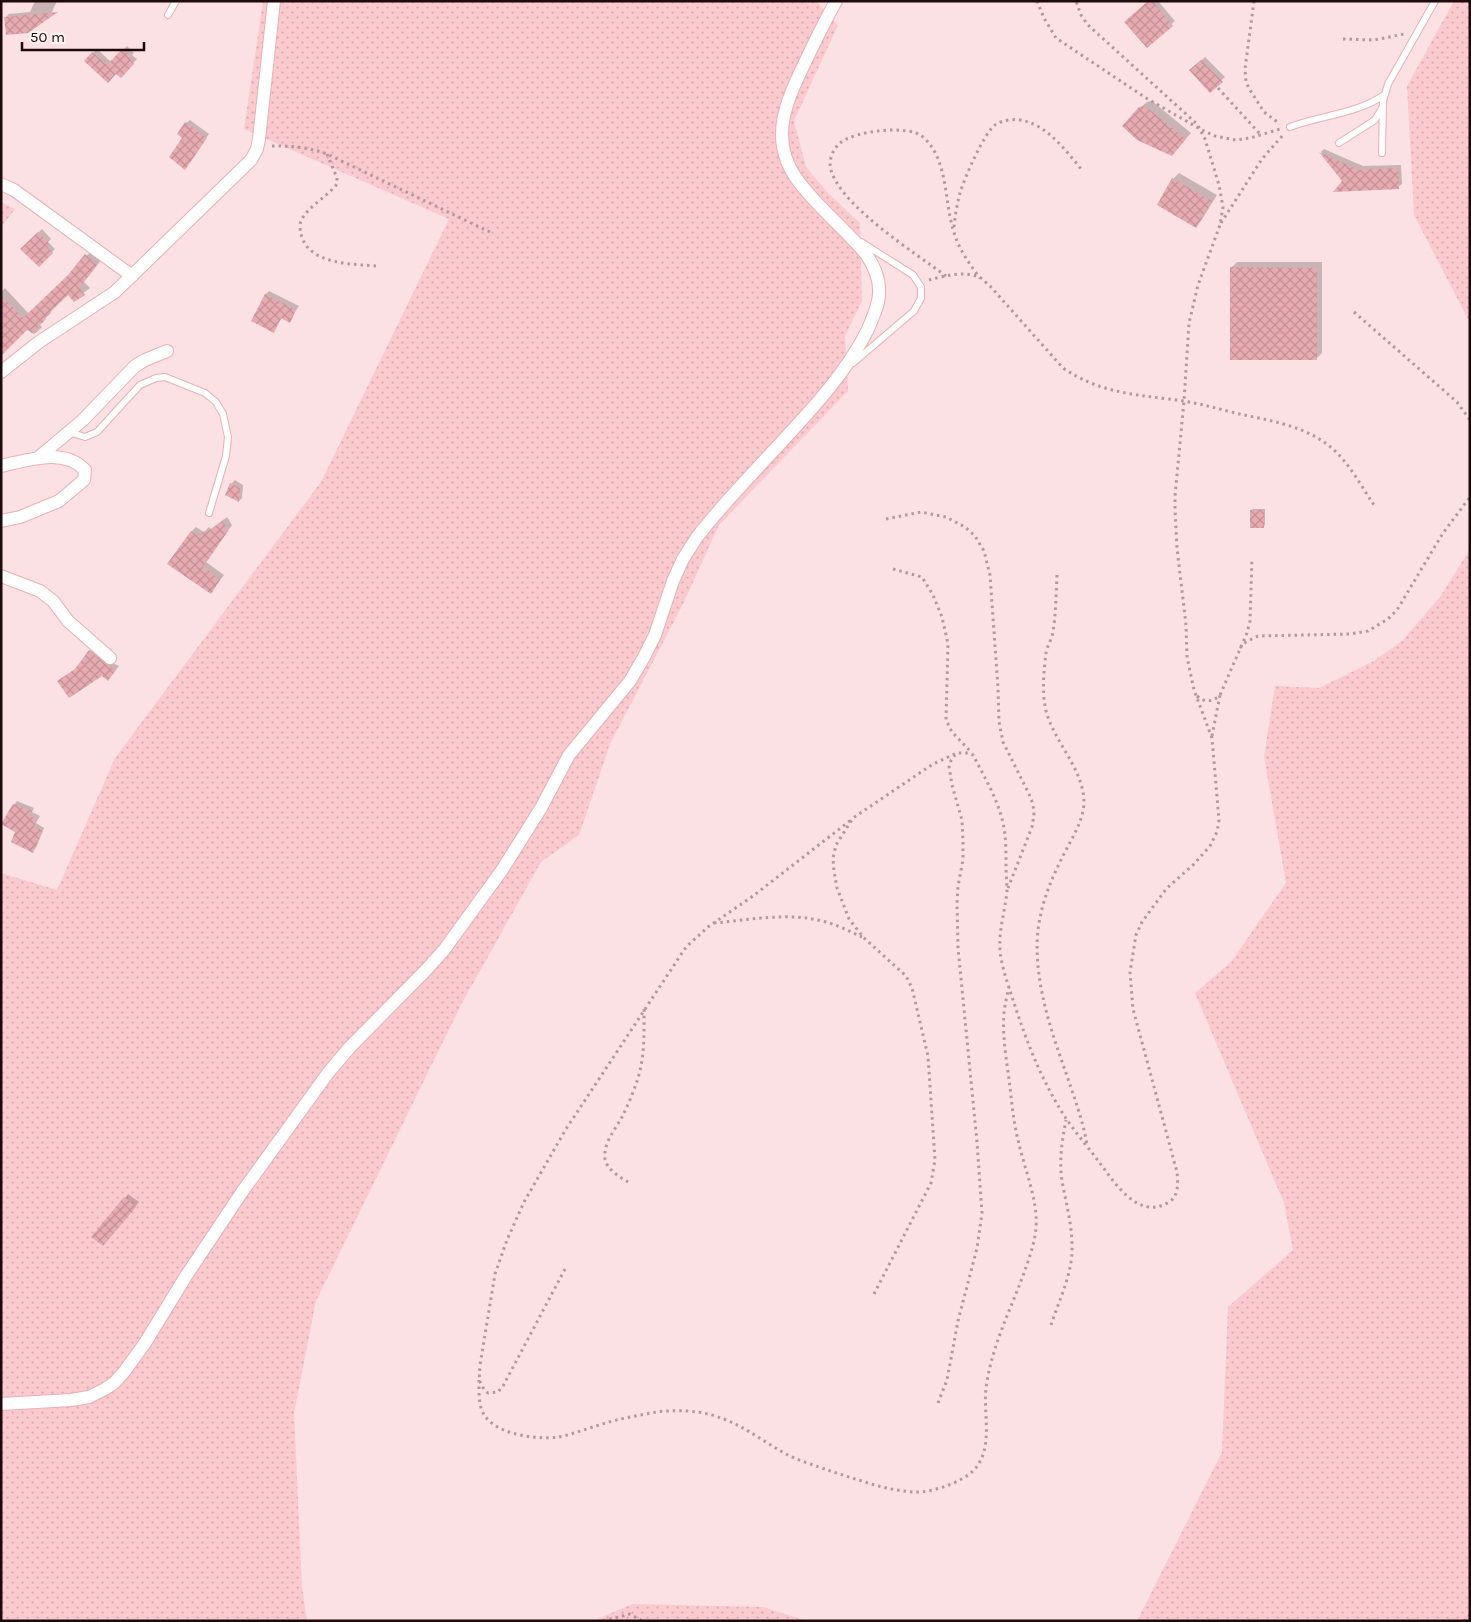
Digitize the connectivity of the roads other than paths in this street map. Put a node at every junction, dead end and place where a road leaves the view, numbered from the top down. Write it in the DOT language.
graph roads {
  1 [pos="176,1"];
  2 [pos="274,1"];
  3 [pos="836,1"];
  4 [pos="1435,1"];
  5 [pos="168,15"];
  6 [pos="1384,95"];
  7 [pos="1382,106"];
  8 [pos="1290,126"];
  9 [pos="1339,143"];
  10 [pos="1382,153"];
  11 [pos="1,184"];
  12 [pos="846,234"];
  13 [pos="132,276"];
  14 [pos="166,352"];
  15 [pos="1,372"];
  16 [pos="840,374"];
  17 [pos="69,432"];
  18 [pos="39,458"];
  19 [pos="1,466"];
  20 [pos="209,513"];
  21 [pos="1,521"];
  22 [pos="1,576"];
  23 [pos="110,658"];
  24 [pos="1,1404"];
  1 -- 5 [label="lane"];
  2 -- 13 [label="street"];
  3 -- 12 [label="street"];
  4 -- 6 [label="lane"];
  6 -- 7 [label="lane"];
  6 -- 8 [label="lane"];
  7 -- 9 [label="lane"];
  7 -- 10 [label="lane"];
  11 -- 13 [label="street"];
  12 -- 16 [label="street"];
  12 -- 16 [label="lane"];
  13 -- 15 [label="street"];
  14 -- 17 [label="street"];
  16 -- 24 [label="street"];
  17 -- 18 [label="street"];
  17 -- 20 [label="lane"];
  18 -- 19 [label="street"];
  18 -- 21 [label="street"];
  22 -- 23 [label="street"];
}
